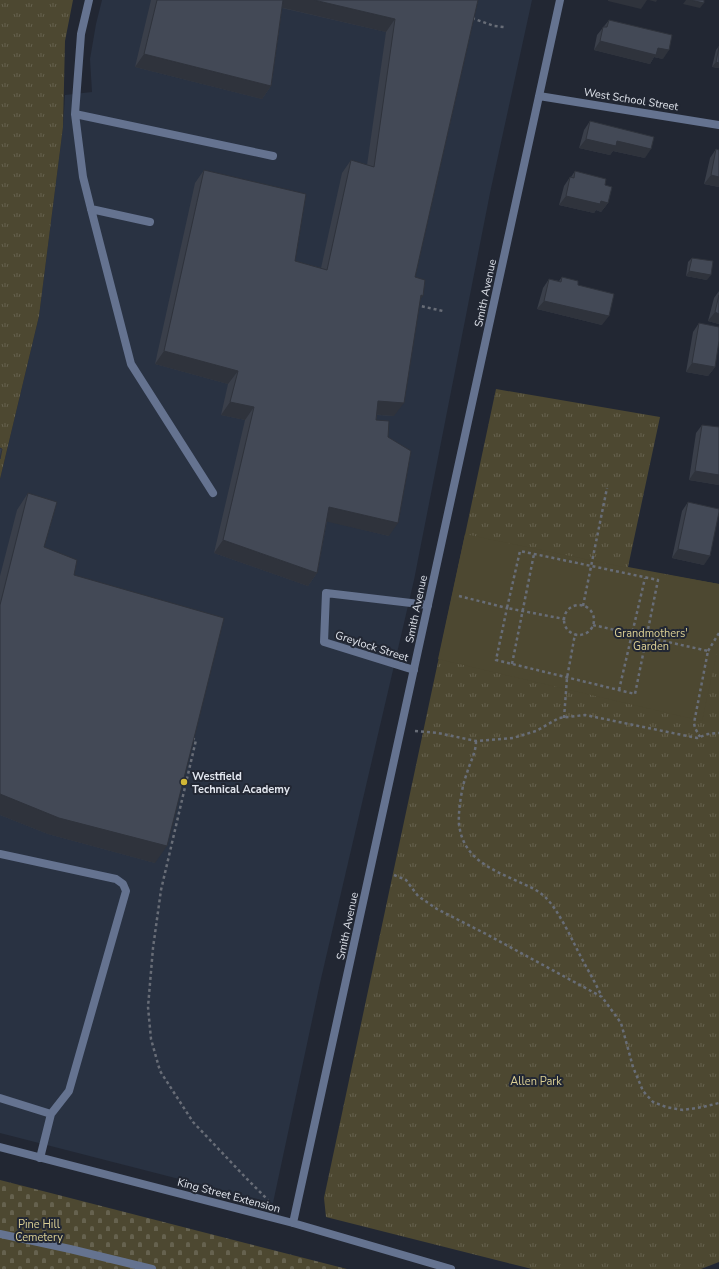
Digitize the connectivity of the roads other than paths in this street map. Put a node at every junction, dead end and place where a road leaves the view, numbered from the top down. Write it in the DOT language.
graph roads {
  1 [pos="89,0"];
  2 [pos="560,0"];
  3 [pos="540,96"];
  4 [pos="75,114"];
  5 [pos="719,125"];
  6 [pos="273,156"];
  7 [pos="91,209"];
  8 [pos="150,222"];
  9 [pos="213,493"];
  10 [pos="428,605"];
  11 [pos="414,670"];
  12 [pos="0,854"];
  13 [pos="0,1098"];
  14 [pos="51,1114"];
  15 [pos="0,1148"];
  16 [pos="40,1158"];
  17 [pos="293,1223"];
  18 [pos="0,1234"];
  19 [pos="152,1269"];
  20 [pos="451,1269"];
  1 -- 4 [label="street"];
  2 -- 3 [label="street, Smith Avenue"];
  3 -- 5 [label="street, West School Street"];
  3 -- 10 [label="street, Smith Avenue"];
  4 -- 6 [label="street"];
  4 -- 7 [label="street"];
  7 -- 8 [label="street"];
  7 -- 9 [label="street"];
  10 -- 11 [label="street, Smith Avenue"];
  10 -- 11 [label="street, Greylock Street"];
  11 -- 17 [label="street, Smith Avenue"];
  12 -- 14 [label="street"];
  13 -- 14 [label="street"];
  14 -- 16 [label="street"];
  15 -- 16 [label="street, King Street Extension"];
  16 -- 17 [label="street, King Street Extension"];
  17 -- 20 [label="street, King Street Extension"];
  18 -- 19 [label="street"];
}
